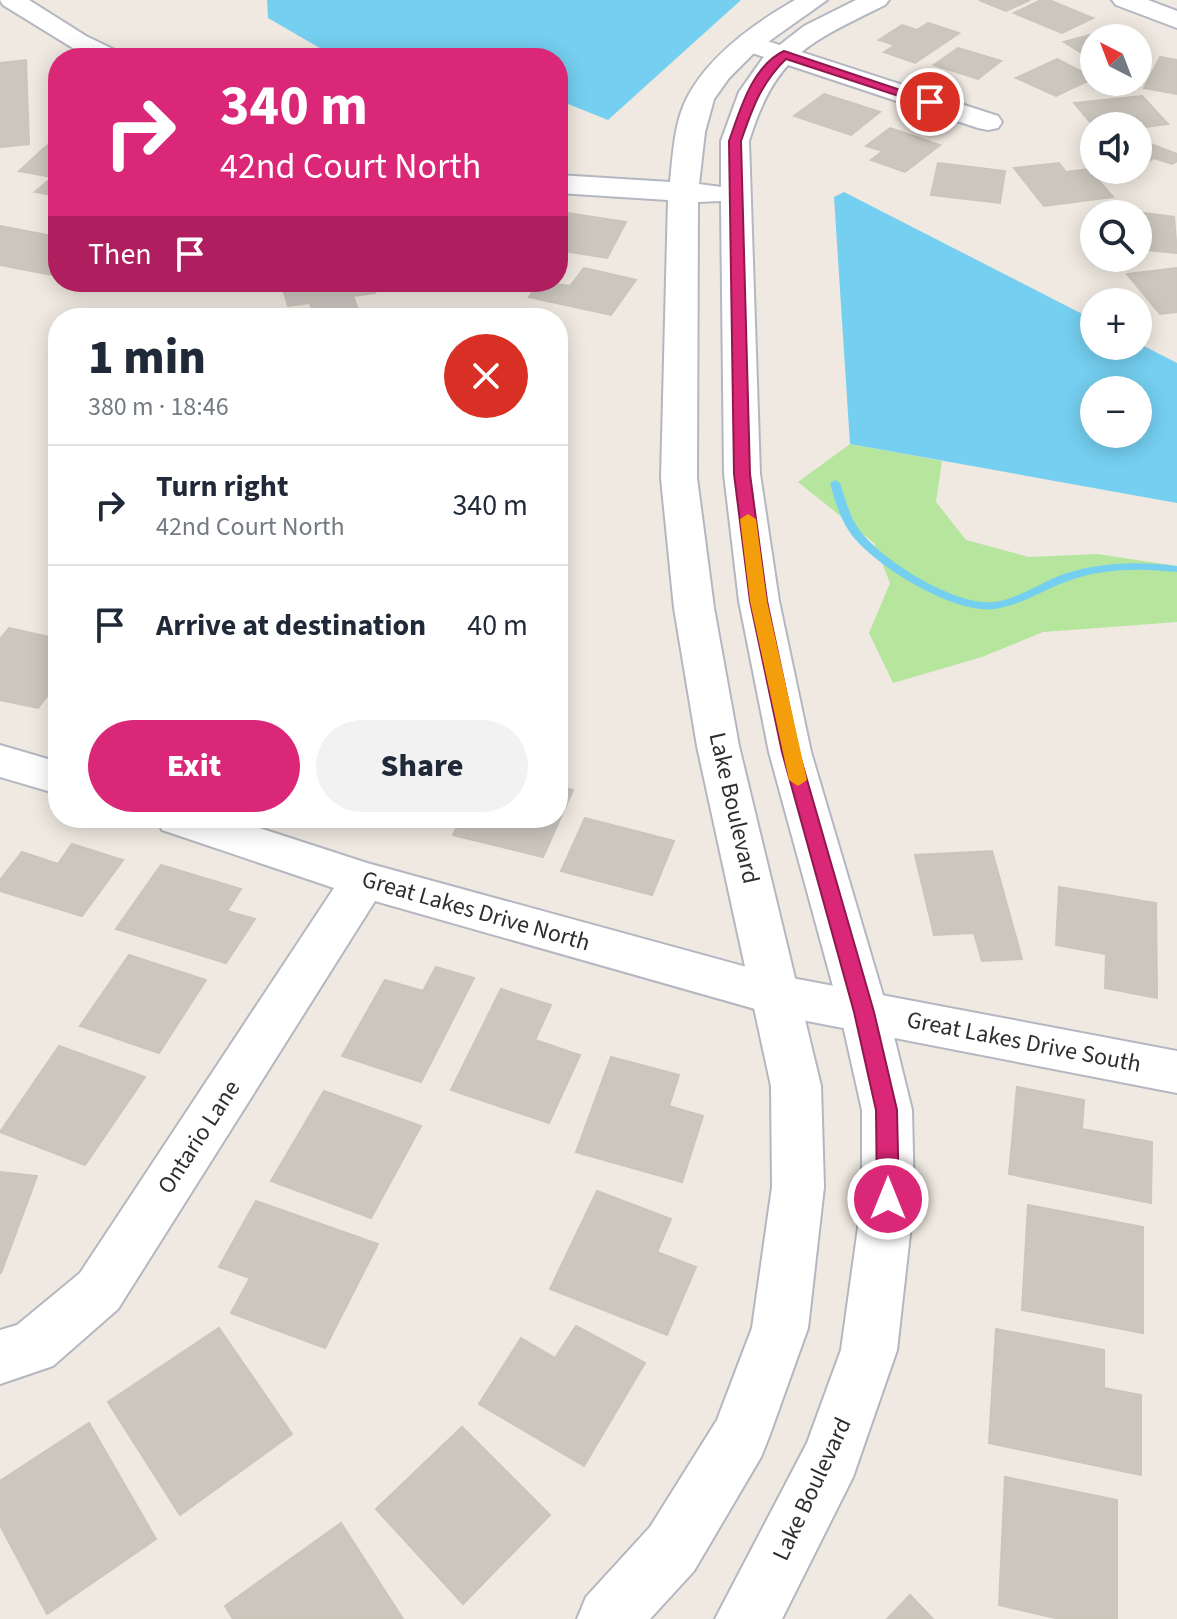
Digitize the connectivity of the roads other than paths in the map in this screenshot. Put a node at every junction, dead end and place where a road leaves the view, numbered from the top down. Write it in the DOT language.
graph roads {
  1 [pos="12,0"];
  2 [pos="814,0"];
  3 [pos="876,0"];
  4 [pos="1125,0"];
  5 [pos="1177,20"];
  6 [pos="89,48"];
  7 [pos="766,49"];
  8 [pos="988,122"];
  9 [pos="568,185"];
  10 [pos="683,194"];
  11 [pos="734,195"];
  12 [pos="0,761"];
  13 [pos="48,775"];
  14 [pos="208,828"];
  15 [pos="364,880"];
  16 [pos="776,995"];
  17 [pos="864,1012"];
  18 [pos="1177,1072"];
  19 [pos="0,1357"];
  20 [pos="608,1619"];
  21 [pos="746,1619"];
  1 -- 6 [label="street"];
  2 -- 7 [label="street, Lake Boulevard"];
  3 -- 7 [label="street, Lake Boulevard"];
  4 -- 5 [label="street"];
  7 -- 8 [label="street"];
  7 -- 10 [label="street, Lake Boulevard"];
  7 -- 11 [label="street, Lake Boulevard"];
  9 -- 10 [label="street"];
  10 -- 11 [label="street"];
  10 -- 16 [label="street, Lake Boulevard"];
  11 -- 17 [label="street, Lake Boulevard"];
  12 -- 13 [label="street"];
  14 -- 15 [label="street, Great Lakes Drive North"];
  15 -- 16 [label="street, Great Lakes Drive North"];
  15 -- 19 [label="street, Ontario Lane"];
  16 -- 17 [label="street, Great Lakes Drive South"];
  16 -- 20 [label="street, Lake Boulevard"];
  17 -- 18 [label="street, Great Lakes Drive South"];
  17 -- 21 [label="street, Lake Boulevard"];
}
